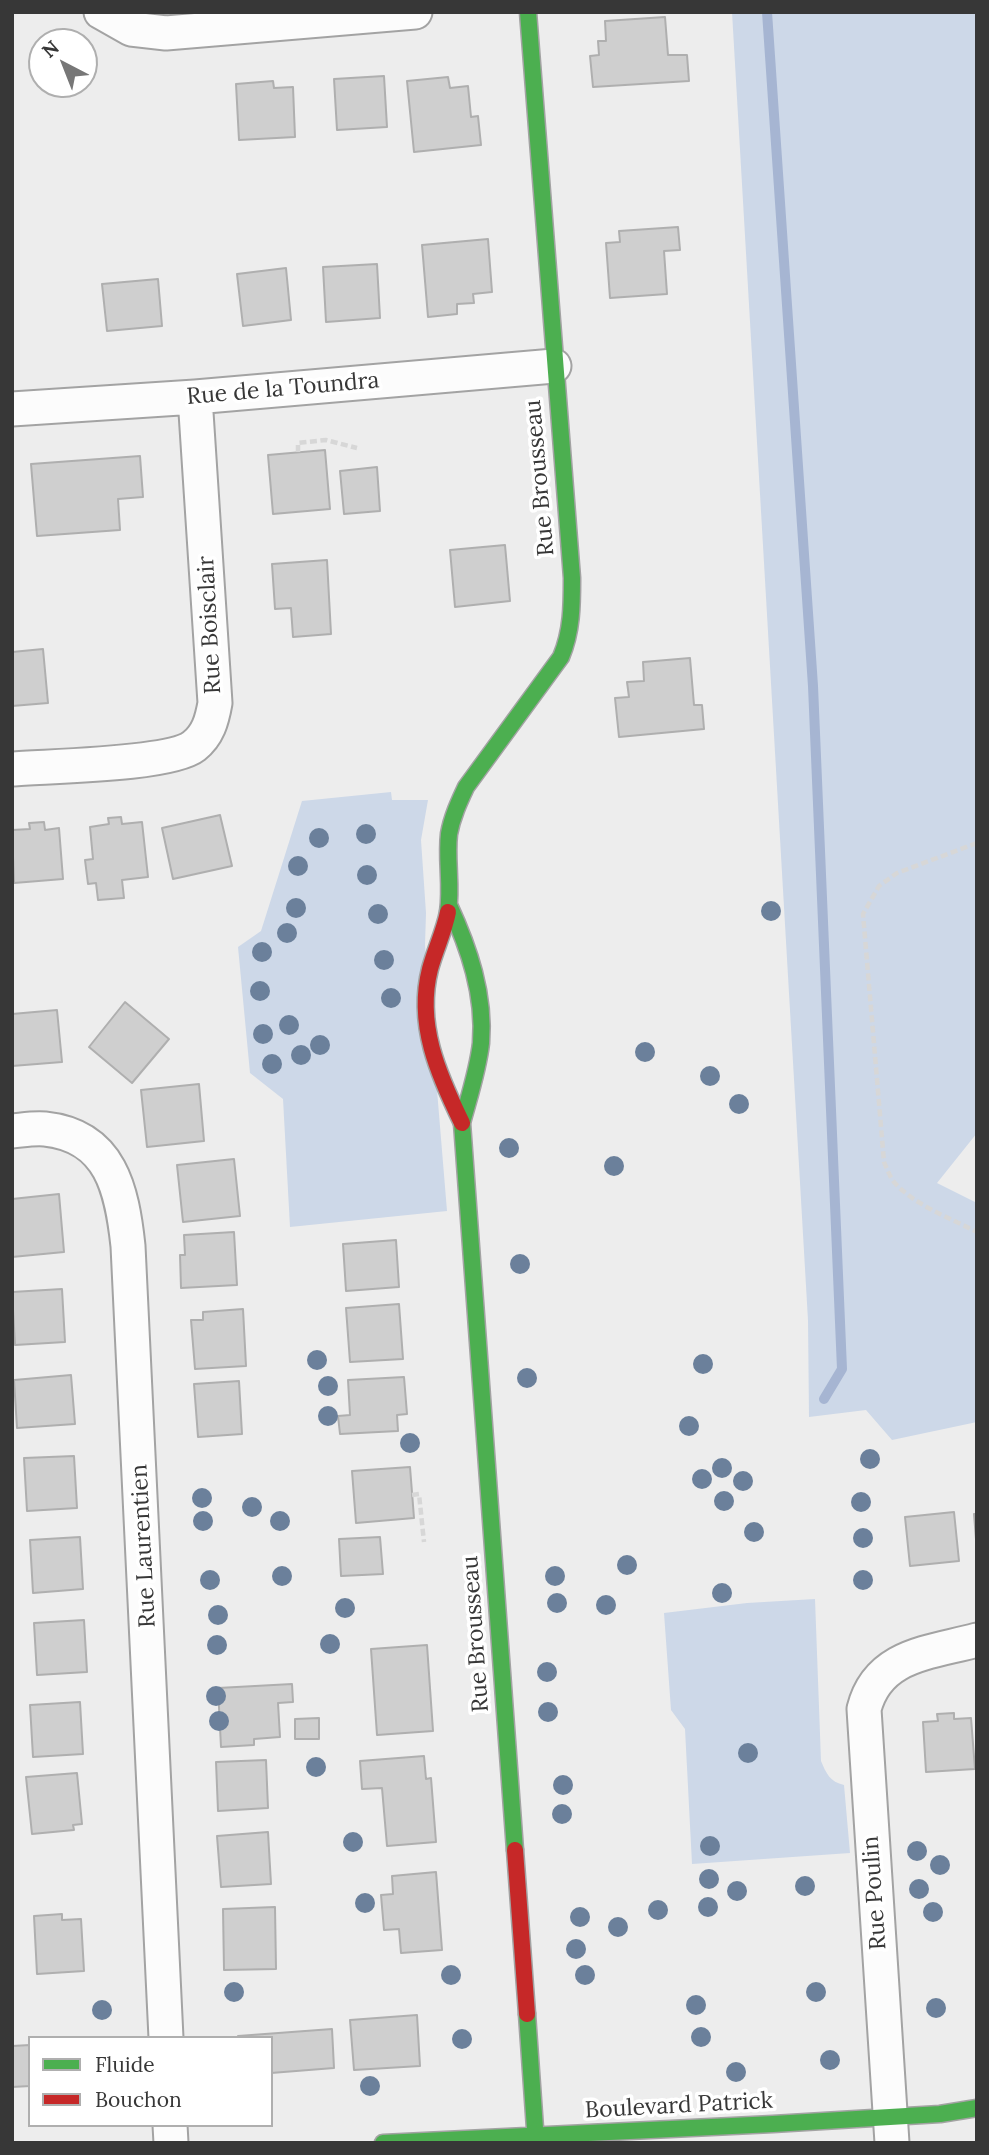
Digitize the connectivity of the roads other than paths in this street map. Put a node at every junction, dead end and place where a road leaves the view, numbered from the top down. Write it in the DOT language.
graph roads {
  1 [pos="101,12"];
  2 [pos="415,12"];
  3 [pos="528,12"];
  4 [pos="554,366"];
  5 [pos="195,397"];
  6 [pos="12,409"];
  7 [pos="12,769"];
  8 [pos="449,905"];
  9 [pos="463,1123"];
  10 [pos="12,1131"];
  11 [pos="977,1640"];
  12 [pos="166,2036"];
  13 [pos="977,2108"];
  14 [pos="892,2129"];
  15 [pos="536,2139"];
  16 [pos="383,2143"];
  1 -- 2 [label="street"];
  3 -- 4 [label="street, Rue Brousseau"];
  4 -- 5 [label="street, Rue de la Toundra"];
  4 -- 8 [label="street, Rue Brousseau"];
  5 -- 6 [label="street, Rue de la Toundra"];
  5 -- 7 [label="street, Rue Boisclair"];
  8 -- 9 [label="street, Rue Brousseau"];
  8 -- 9 [label="street, Rue Brousseau"];
  9 -- 15 [label="street, Rue Brousseau"];
  10 -- 12 [label="street, Rue Laurentien"];
  11 -- 14 [label="street, Rue Poulin"];
  13 -- 14 [label="street, Boulevard Patrick"];
  14 -- 15 [label="street, Boulevard Patrick"];
  15 -- 16 [label="street, Boulevard Patrick"];
}
